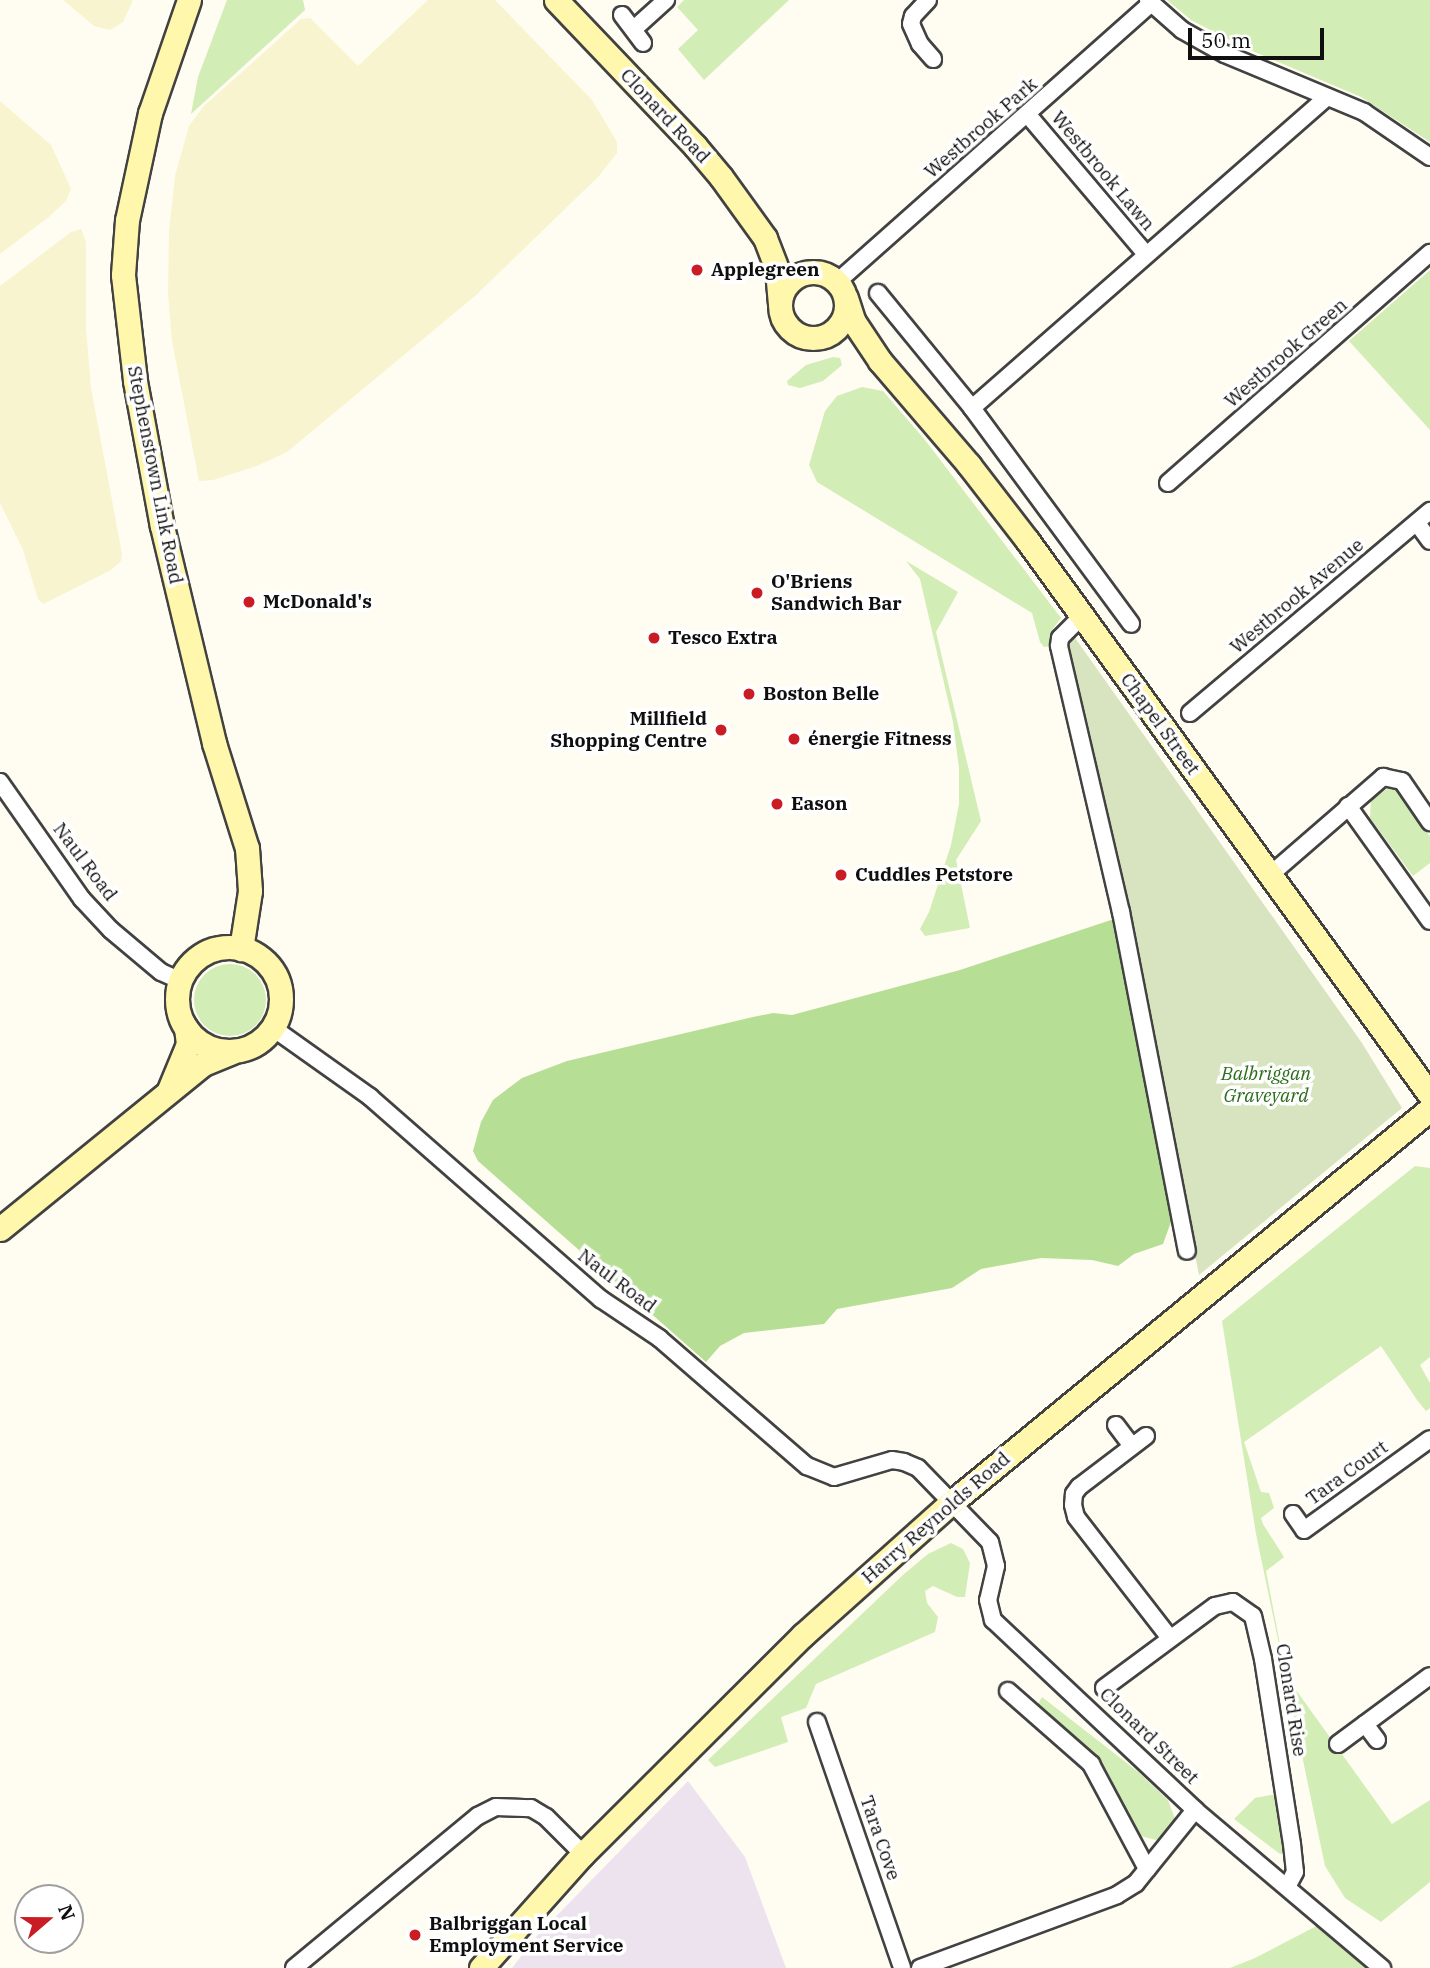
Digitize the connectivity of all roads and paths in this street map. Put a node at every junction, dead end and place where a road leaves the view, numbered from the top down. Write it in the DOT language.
graph roads {
  1 [pos="189,0"];
  2 [pos="556,0"];
  3 [pos="666,0"];
  4 [pos="928,0"];
  5 [pos="1149,2"];
  6 [pos="622,15"];
  7 [pos="933,59"];
  8 [pos="1327,97"];
  9 [pos="1028,115"];
  10 [pos="1430,157"];
  11 [pos="765,239"];
  12 [pos="1146,254"];
  13 [pos="1430,254"];
  14 [pos="834,284"];
  15 [pos="878,293"];
  16 [pos="780,302"];
  17 [pos="817,338"];
  18 [pos="880,361"];
  19 [pos="972,408"];
  20 [pos="1168,483"];
  21 [pos="1430,511"];
  22 [pos="1417,523"];
  23 [pos="1430,541"];
  24 [pos="1082,616"];
  25 [pos="1131,624"];
  26 [pos="1190,713"];
  27 [pos="0,782"];
  28 [pos="1349,806"];
  29 [pos="1430,822"];
  30 [pos="1269,875"];
  31 [pos="1430,921"];
  32 [pos="241,949"];
  33 [pos="181,981"];
  34 [pos="186,1028"];
  35 [pos="272,1028"];
  36 [pos="236,1051"];
  37 [pos="168,1093"];
  38 [pos="1429,1109"];
  39 [pos="0,1229"];
  40 [pos="1186,1251"];
  41 [pos="1116,1425"];
  42 [pos="1146,1436"];
  43 [pos="1430,1439"];
  44 [pos="1132,1446"];
  45 [pos="952,1502"];
  46 [pos="1293,1514"];
  47 [pos="1169,1637"];
  48 [pos="1430,1676"];
  49 [pos="1104,1688"];
  50 [pos="1008,1691"];
  51 [pos="817,1722"];
  52 [pos="1365,1724"];
  53 [pos="1377,1740"];
  54 [pos="1338,1744"];
  55 [pos="1195,1810"];
  56 [pos="583,1854"];
  57 [pos="1147,1869"];
  58 [pos="1287,1887"];
  59 [pos="294,1968"];
  60 [pos="481,1968"];
  61 [pos="902,1968"];
  62 [pos="920,1968"];
  63 [pos="1382,1968"];
  1 -- 32 [label="street, Stephenstown Link Road"];
  2 -- 11 [label="street, Clonard Road"];
  3 -- 6 [label="street"];
  4 -- 7 [label="street"];
  5 -- 8 [label="street"];
  5 -- 9 [label="street, Westbrook Park"];
  8 -- 10 [label="street"];
  8 -- 12 [label="street"];
  9 -- 12 [label="street, Westbrook Lawn"];
  9 -- 14 [label="street, Westbrook Park"];
  11 -- 14 [label="street, Clonard Road"];
  11 -- 16 [label="street, Clonard Road"];
  12 -- 19 [label="street"];
  13 -- 20 [label="street, Westbrook Green"];
  14 -- 16 [label="street"];
  14 -- 17 [label="street"];
  14 -- 18 [label="street, Chapel Street"];
  15 -- 19 [label="street"];
  16 -- 17 [label="street"];
  17 -- 18 [label="street, Chapel Street"];
  18 -- 24 [label="street, Chapel Street"];
  19 -- 25 [label="street"];
  21 -- 22 [label="street, Westbrook Avenue"];
  22 -- 23 [label="street"];
  22 -- 26 [label="street, Westbrook Avenue"];
  24 -- 30 [label="street, Chapel Street"];
  24 -- 40 [label="street"];
  27 -- 33 [label="street, Naul Road"];
  28 -- 29 [label="street"];
  28 -- 30 [label="street"];
  28 -- 31 [label="street"];
  30 -- 38 [label="street, Chapel Street"];
  32 -- 33 [label="street"];
  32 -- 35 [label="street"];
  33 -- 34 [label="street"];
  34 -- 36 [label="street"];
  34 -- 37 [label="street"];
  35 -- 36 [label="street"];
  35 -- 45 [label="street, Naul Road"];
  36 -- 37 [label="street"];
  37 -- 39 [label="street"];
  38 -- 45 [label="street, Harry Reynolds Road"];
  41 -- 44 [label="street"];
  42 -- 44 [label="street"];
  43 -- 46 [label="street, Tara Court"];
  44 -- 47 [label="street"];
  45 -- 55 [label="street, Clonard Street"];
  45 -- 56 [label="street, Harry Reynolds Road"];
  47 -- 49 [label="street, Clonard Rise"];
  47 -- 58 [label="street, Clonard Rise"];
  48 -- 52 [label="street"];
  50 -- 57 [label="street"];
  51 -- 61 [label="street, Tara Cove"];
  52 -- 53 [label="street"];
  52 -- 54 [label="street"];
  55 -- 57 [label="street"];
  55 -- 58 [label="street, Clonard Street"];
  56 -- 59 [label="street"];
  56 -- 60 [label="street, Harry Reynolds Road"];
  57 -- 62 [label="street"];
  58 -- 63 [label="street, Clonard Street"];
}
